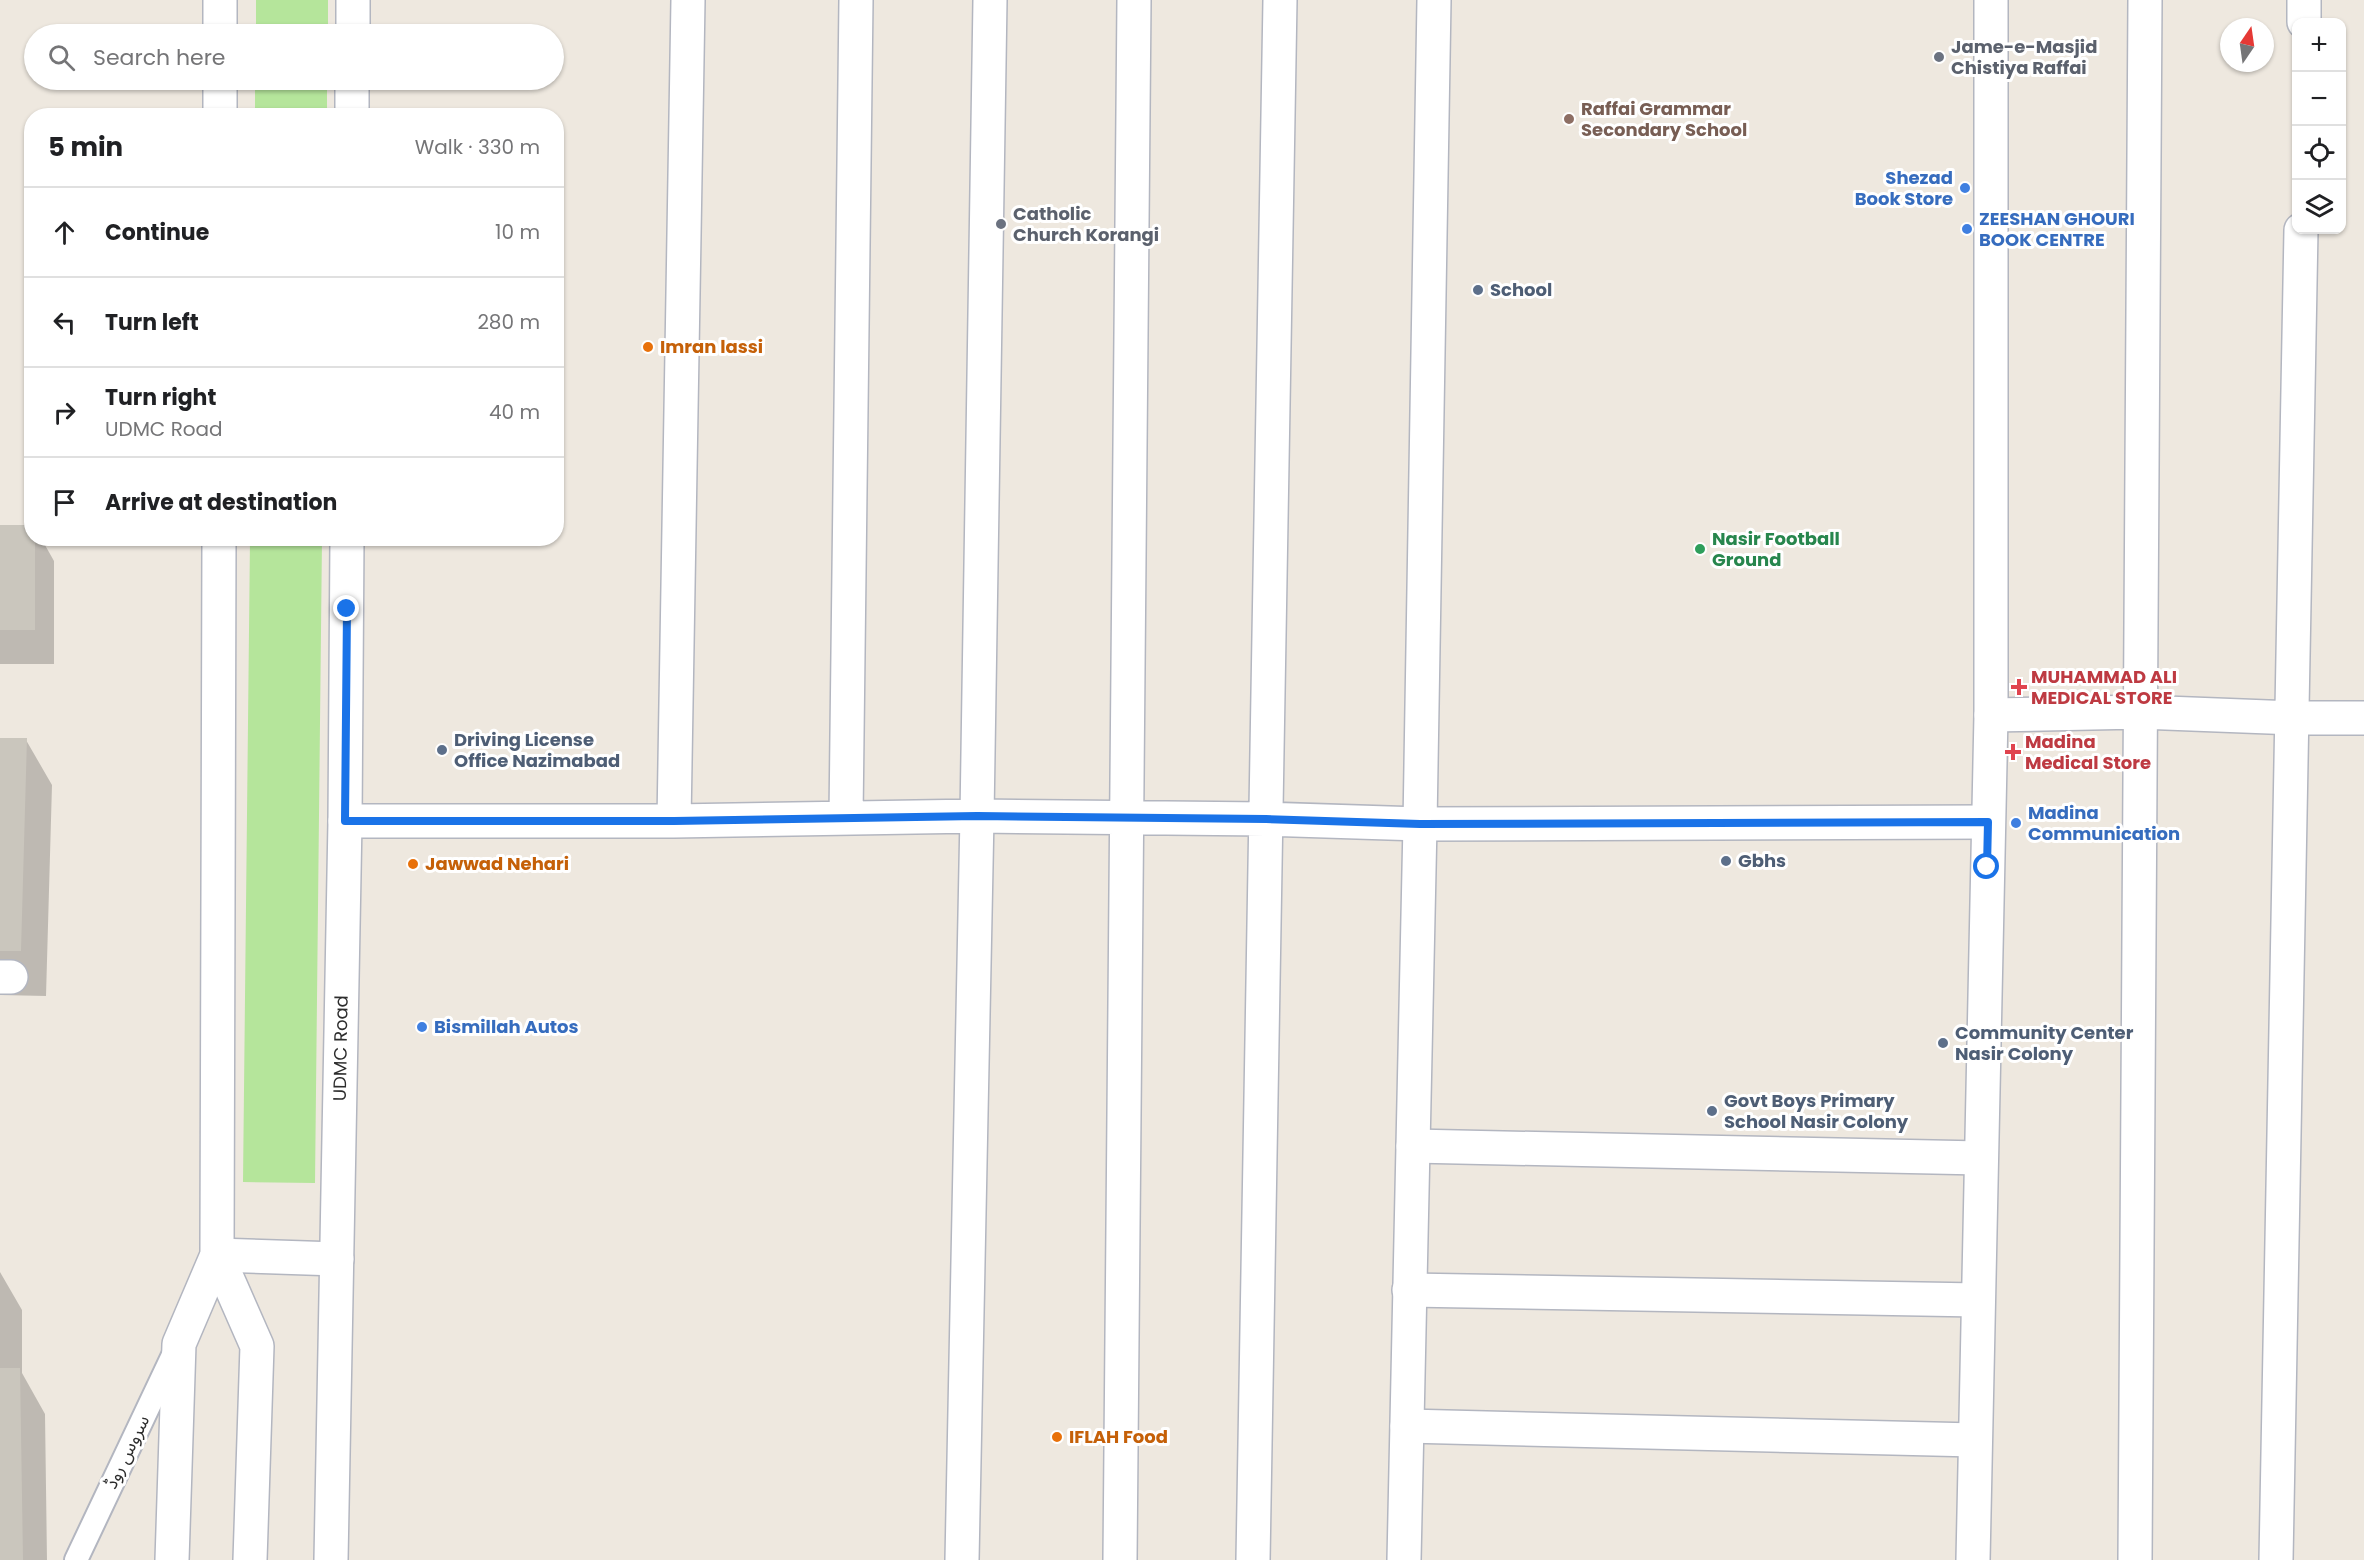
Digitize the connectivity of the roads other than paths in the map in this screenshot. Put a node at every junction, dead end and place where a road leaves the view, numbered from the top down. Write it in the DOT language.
graph roads {
  1 [pos="220,0"];
  2 [pos="353,0"];
  3 [pos="688,0"];
  4 [pos="856,0"];
  5 [pos="990,0"];
  6 [pos="1134,0"];
  7 [pos="1280,0"];
  8 [pos="1434,0"];
  9 [pos="1991,0"];
  10 [pos="2145,0"];
  11 [pos="2304,0"];
  12 [pos="2304,18"];
  13 [pos="220,24"];
  14 [pos="353,24"];
  15 [pos="220,90"];
  16 [pos="352,90"];
  17 [pos="220,108"];
  18 [pos="352,108"];
  19 [pos="2301,234"];
  20 [pos="219,546"];
  21 [pos="347,546"];
  22 [pos="2140,712"];
  23 [pos="1991,716"];
  24 [pos="2293,718"];
  25 [pos="2364,718"];
  26 [pos="977,816"];
  27 [pos="846,817"];
  28 [pos="1127,818"];
  29 [pos="1266,819"];
  30 [pos="345,821"];
  31 [pos="674,821"];
  32 [pos="1988,822"];
  33 [pos="1420,824"];
  34 [pos="1413,1146"];
  35 [pos="1981,1158"];
  36 [pos="218,1255"];
  37 [pos="337,1259"];
  38 [pos="1409,1290"];
  39 [pos="1978,1300"];
  40 [pos="179,1344"];
  41 [pos="1407,1426"];
  42 [pos="1975,1440"];
  43 [pos="76,1560"];
  44 [pos="172,1560"];
  45 [pos="250,1560"];
  46 [pos="331,1560"];
  47 [pos="962,1560"];
  48 [pos="1120,1560"];
  49 [pos="1253,1560"];
  50 [pos="1404,1560"];
  51 [pos="1973,1560"];
  52 [pos="2135,1560"];
  53 [pos="2276,1560"];
  1 -- 13 [label="street"];
  2 -- 14 [label="street"];
  3 -- 31 [label="street"];
  4 -- 27 [label="street"];
  5 -- 26 [label="street"];
  6 -- 28 [label="street"];
  7 -- 29 [label="street"];
  8 -- 33 [label="street"];
  9 -- 23 [label="street"];
  10 -- 22 [label="street"];
  11 -- 12 [label="street"];
  15 -- 17 [label="street"];
  16 -- 18 [label="street"];
  19 -- 24 [label="street"];
  20 -- 36 [label="street"];
  21 -- 30 [label="street, UDMC Road"];
  22 -- 23 [label="street"];
  22 -- 24 [label="street"];
  22 -- 52 [label="street"];
  23 -- 32 [label="street"];
  24 -- 25 [label="street"];
  24 -- 53 [label="street"];
  26 -- 27 [label="street"];
  26 -- 28 [label="street"];
  26 -- 47 [label="street"];
  27 -- 31 [label="street"];
  28 -- 29 [label="street"];
  28 -- 48 [label="street"];
  29 -- 33 [label="street"];
  29 -- 49 [label="street"];
  30 -- 31 [label="street"];
  30 -- 37 [label="street, UDMC Road"];
  32 -- 33 [label="street"];
  32 -- 35 [label="street"];
  33 -- 34 [label="street"];
  34 -- 35 [label="street"];
  34 -- 38 [label="street"];
  35 -- 39 [label="street"];
  36 -- 37 [label="street"];
  36 -- 40 [label="street"];
  36 -- 45 [label="street"];
  37 -- 46 [label="street, UDMC Road"];
  38 -- 39 [label="street"];
  38 -- 41 [label="street"];
  39 -- 42 [label="street"];
  40 -- 43 [label="lane, سروس روڈ"];
  40 -- 44 [label="street"];
  41 -- 42 [label="street"];
  41 -- 50 [label="street"];
  42 -- 51 [label="street"];
}
